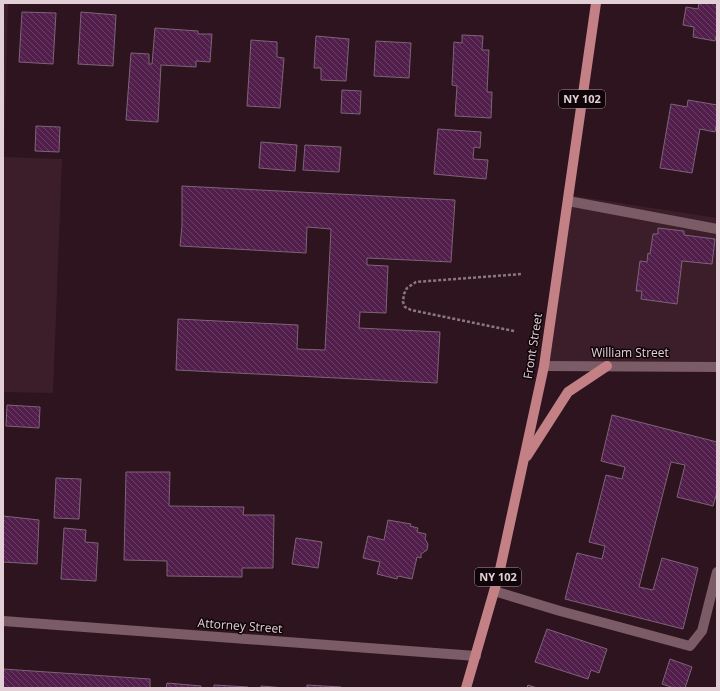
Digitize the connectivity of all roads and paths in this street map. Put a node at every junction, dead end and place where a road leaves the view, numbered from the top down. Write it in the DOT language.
graph roads {
  1 [pos="596,3"];
  2 [pos="568,201"];
  3 [pos="717,229"];
  4 [pos="522,274"];
  5 [pos="514,331"];
  6 [pos="544,366"];
  7 [pos="607,366"];
  8 [pos="717,367"];
  9 [pos="523,463"];
  10 [pos="717,572"];
  11 [pos="494,591"];
  12 [pos="3,621"];
  13 [pos="476,656"];
  14 [pos="466,688"];
  1 -- 2 [label="main road, Front Street / NY 102"];
  2 -- 3 [label="street"];
  2 -- 6 [label="main road, Front Street / NY 102"];
  4 -- 5 [label="path"];
  6 -- 7 [label="street, William Street"];
  6 -- 9 [label="main road, Front Street / NY 102"];
  7 -- 8 [label="street, William Street"];
  7 -- 9 [label="main road"];
  9 -- 11 [label="main road, Front Street / NY 102"];
  10 -- 11 [label="street"];
  11 -- 13 [label="main road, Front Street / NY 102"];
  12 -- 13 [label="street, Attorney Street"];
  13 -- 14 [label="main road, Front Street / NY 102"];
}
